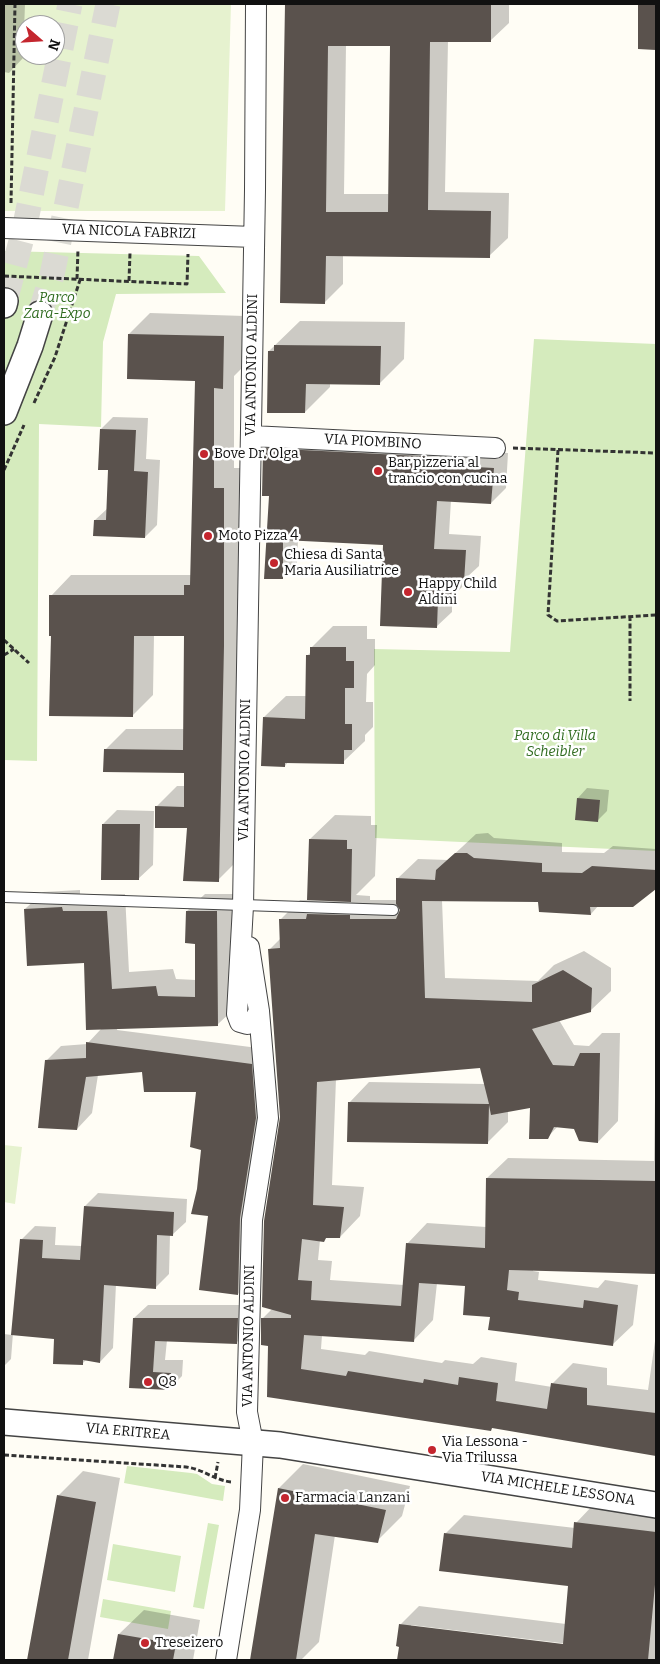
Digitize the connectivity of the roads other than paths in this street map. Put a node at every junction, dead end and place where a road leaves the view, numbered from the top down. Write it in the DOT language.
graph roads {
  1 [pos="256,4"];
  2 [pos="4,228"];
  3 [pos="254,237"];
  4 [pos="40,314"];
  5 [pos="4,412"];
  6 [pos="251,436"];
  7 [pos="495,448"];
  8 [pos="4,898"];
  9 [pos="243,906"];
  10 [pos="392,910"];
  11 [pos="4,1422"];
  12 [pos="253,1443"];
  13 [pos="656,1505"];
  14 [pos="226,1660"];
  1 -- 3 [label="street, VIA ANTONIO ALDINI"];
  2 -- 3 [label="street, VIA NICOLA FABRIZI"];
  3 -- 6 [label="street, VIA ANTONIO ALDINI"];
  4 -- 5 [label="street"];
  6 -- 7 [label="street, VIA PIOMBINO"];
  6 -- 9 [label="street, VIA ANTONIO ALDINI"];
  8 -- 9 [label="lane"];
  9 -- 10 [label="lane"];
  9 -- 12 [label="street, VIA ANTONIO ALDINI"];
  11 -- 12 [label="street, VIA ERITREA"];
  12 -- 13 [label="street, VIA MICHELE LESSONA"];
  12 -- 14 [label="street, VIA ANTONIO ALDINI"];
}
